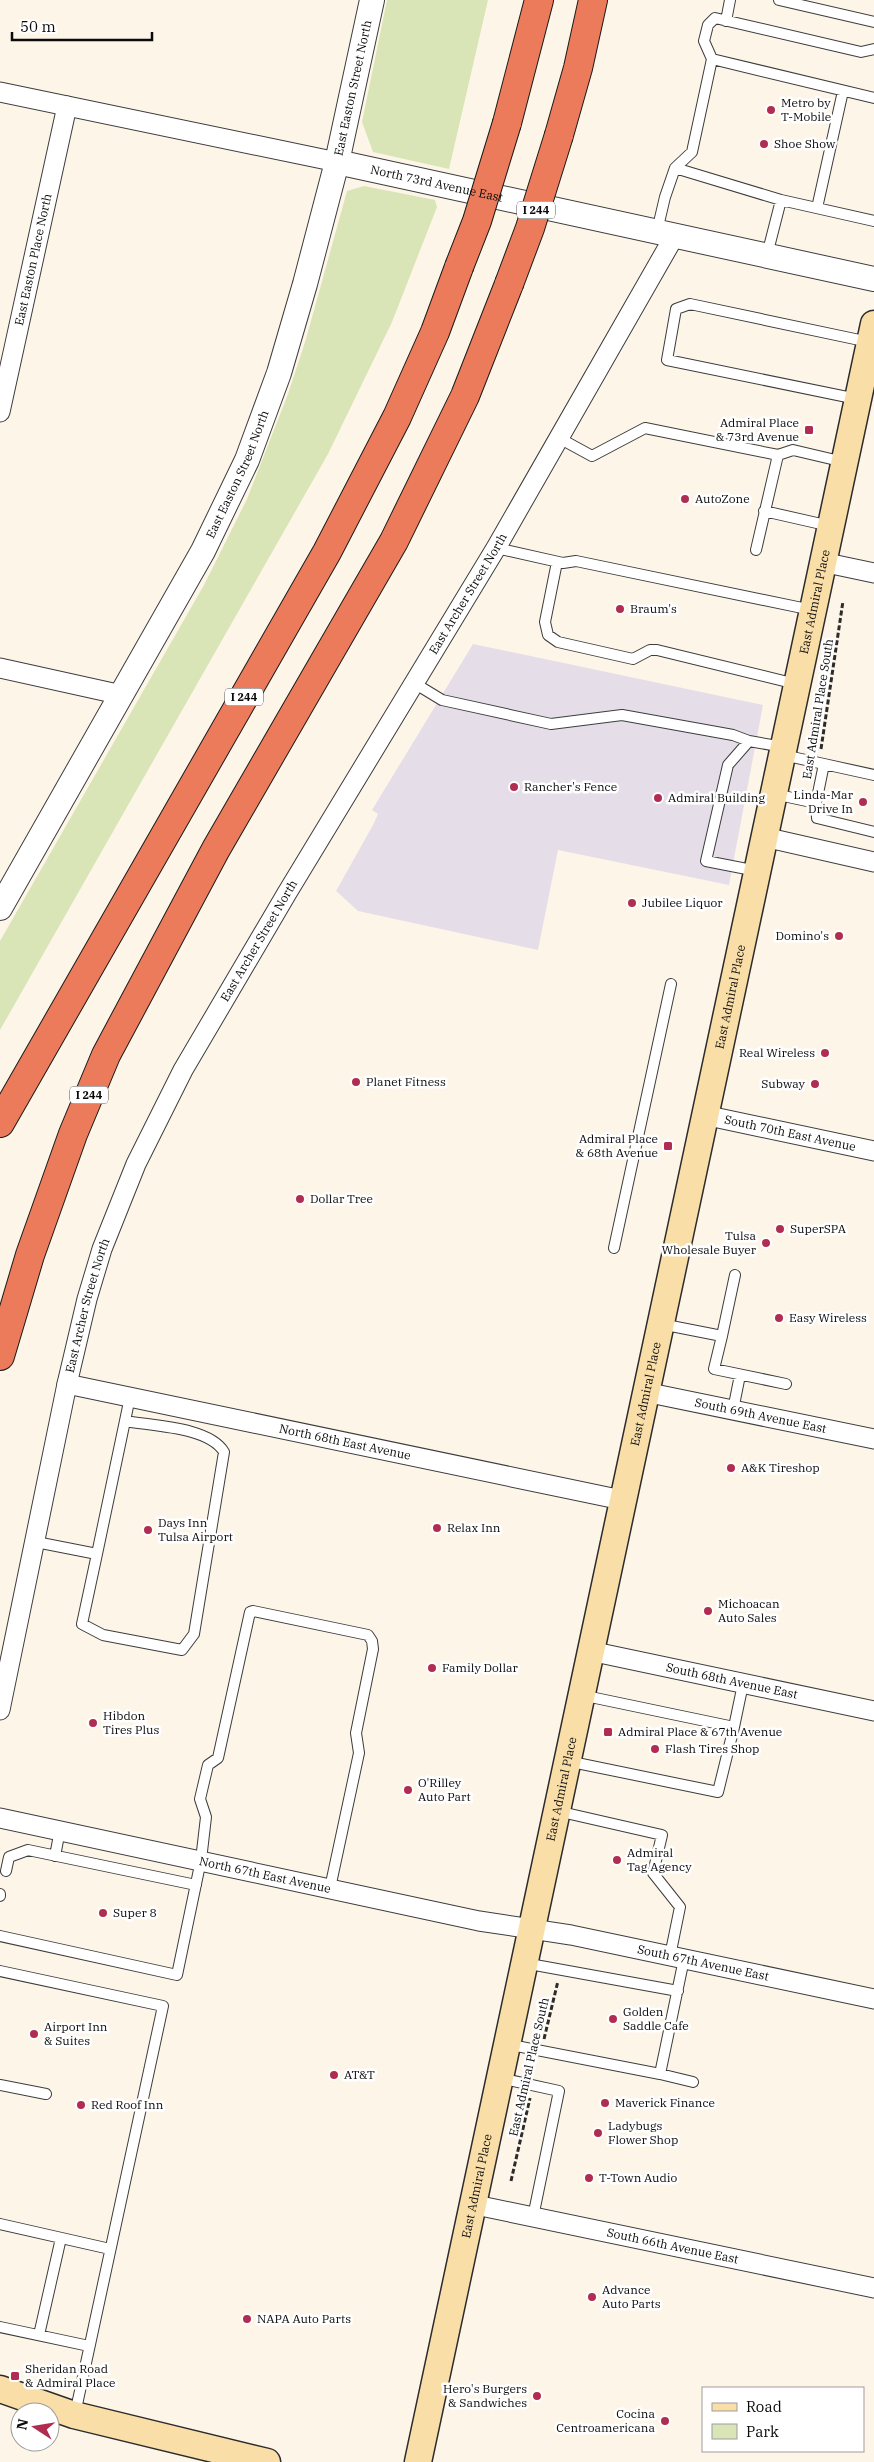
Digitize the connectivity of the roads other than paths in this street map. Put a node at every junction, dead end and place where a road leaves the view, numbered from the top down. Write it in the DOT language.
graph roads {
  1 [pos="372,0"];
  2 [pos="539,0"];
  3 [pos="593,0"];
  4 [pos="730,0"];
  5 [pos="779,0"];
  6 [pos="726,21"];
  7 [pos="874,22"];
  8 [pos="874,49"];
  9 [pos="712,59"];
  10 [pos="843,91"];
  11 [pos="0,92"];
  12 [pos="874,98"];
  13 [pos="67,106"];
  14 [pos="337,162"];
  15 [pos="675,168"];
  16 [pos="781,200"];
  17 [pos="816,208"];
  18 [pos="874,221"];
  19 [pos="666,233"];
  20 [pos="767,255"];
  21 [pos="874,279"];
  22 [pos="872,334"];
  23 [pos="857,399"];
  24 [pos="0,412"];
  25 [pos="559,438"];
  26 [pos="778,455"];
  27 [pos="844,462"];
  28 [pos="764,511"];
  29 [pos="830,526"];
  30 [pos="496,548"];
  31 [pos="756,550"];
  32 [pos="557,562"];
  33 [pos="822,562"];
  34 [pos="874,573"];
  35 [pos="812,610"];
  36 [pos="0,668"];
  37 [pos="414,683"];
  38 [pos="796,684"];
  39 [pos="122,695"];
  40 [pos="749,741"];
  41 [pos="782,751"];
  42 [pos="821,764"];
  43 [pos="874,775"];
  44 [pos="773,794"];
  45 [pos="816,803"];
  46 [pos="874,832"];
  47 [pos="764,837"];
  48 [pos="874,862"];
  49 [pos="757,871"];
  50 [pos="0,908"];
  51 [pos="671,984"];
  52 [pos="704,1115"];
  53 [pos="2,1122"];
  54 [pos="874,1151"];
  55 [pos="614,1248"];
  56 [pos="735,1275"];
  57 [pos="660,1324"];
  58 [pos="722,1336"];
  59 [pos="0,1356"];
  60 [pos="740,1374"];
  61 [pos="68,1384"];
  62 [pos="786,1384"];
  63 [pos="645,1392"];
  64 [pos="130,1397"];
  65 [pos="733,1410"];
  66 [pos="125,1421"];
  67 [pos="874,1439"];
  68 [pos="622,1500"];
  69 [pos="36,1542"];
  70 [pos="97,1554"];
  71 [pos="590,1651"];
  72 [pos="743,1684"];
  73 [pos="580,1695"];
  74 [pos="0,1710"];
  75 [pos="874,1711"];
  76 [pos="734,1728"];
  77 [pos="566,1761"];
  78 [pos="556,1811"];
  79 [pos="0,1818"];
  80 [pos="60,1830"];
  81 [pos="4,1856"];
  82 [pos="55,1856"];
  83 [pos="201,1860"];
  84 [pos="6,1871"];
  85 [pos="196,1885"];
  86 [pos="330,1888"];
  87 [pos="530,1929"];
  88 [pos="0,1936"];
  89 [pos="677,1958"];
  90 [pos="523,1962"];
  91 [pos="0,1971"];
  92 [pos="678,1991"];
  93 [pos="874,1999"];
  94 [pos="506,2044"];
  95 [pos="660,2074"];
  96 [pos="498,2078"];
  97 [pos="693,2082"];
  98 [pos="0,2085"];
  99 [pos="46,2094"];
  100 [pos="471,2204"];
  101 [pos="533,2217"];
  102 [pos="0,2224"];
  103 [pos="61,2238"];
  104 [pos="110,2248"];
  105 [pos="874,2288"];
  106 [pos="0,2327"];
  107 [pos="39,2335"];
  108 [pos="89,2346"];
  109 [pos="0,2390"];
  110 [pos="62,2414"];
  111 [pos="252,2460"];
  112 [pos="418,2462"];
  1 -- 14 [label="street, East Easton Street North"];
  2 -- 53 [label="highway, I 244, bridge"];
  3 -- 59 [label="highway, I 244, bridge"];
  4 -- 6 [label="lane"];
  5 -- 7 [label="lane"];
  6 -- 8 [label="lane"];
  6 -- 9 [label="lane"];
  9 -- 10 [label="lane"];
  9 -- 15 [label="lane"];
  10 -- 12 [label="lane"];
  10 -- 17 [label="lane"];
  11 -- 13 [label="street, North 73rd Avenue East"];
  13 -- 14 [label="street, North 73rd Avenue East"];
  13 -- 24 [label="street, East Easton Place North"];
  14 -- 19 [label="street, North 73rd Avenue East"];
  14 -- 39 [label="street, East Easton Street North"];
  15 -- 16 [label="lane"];
  15 -- 19 [label="lane"];
  16 -- 17 [label="lane"];
  16 -- 20 [label="lane"];
  17 -- 18 [label="lane"];
  19 -- 20 [label="street, North 73rd Avenue East"];
  19 -- 25 [label="street, East Archer Street North"];
  20 -- 21 [label="street, North 73rd Avenue East"];
  22 -- 23 [label="main road, East Admiral Place"];
  22 -- 23 [label="lane"];
  23 -- 27 [label="main road, East Admiral Place"];
  25 -- 26 [label="lane"];
  25 -- 30 [label="street, East Archer Street North"];
  26 -- 27 [label="lane"];
  26 -- 28 [label="lane"];
  27 -- 29 [label="main road, East Admiral Place"];
  28 -- 29 [label="lane"];
  28 -- 31 [label="lane"];
  29 -- 33 [label="main road, East Admiral Place"];
  30 -- 32 [label="lane"];
  30 -- 37 [label="street, East Archer Street North"];
  32 -- 35 [label="lane"];
  32 -- 38 [label="lane"];
  33 -- 34 [label="street"];
  33 -- 35 [label="main road, East Admiral Place"];
  35 -- 38 [label="main road, East Admiral Place"];
  36 -- 39 [label="street"];
  37 -- 40 [label="lane"];
  37 -- 61 [label="street, East Archer Street North"];
  38 -- 41 [label="main road, East Admiral Place"];
  39 -- 50 [label="street, East Easton Street North"];
  40 -- 41 [label="lane"];
  40 -- 49 [label="lane"];
  41 -- 42 [label="lane"];
  41 -- 44 [label="main road, East Admiral Place"];
  42 -- 43 [label="lane"];
  42 -- 45 [label="lane"];
  44 -- 45 [label="lane"];
  44 -- 47 [label="main road, East Admiral Place"];
  45 -- 46 [label="lane"];
  47 -- 48 [label="street"];
  47 -- 49 [label="main road, East Admiral Place"];
  49 -- 52 [label="main road, East Admiral Place"];
  51 -- 55 [label="lane"];
  52 -- 54 [label="street, South 70th East Avenue"];
  52 -- 57 [label="main road, East Admiral Place"];
  56 -- 58 [label="lane"];
  57 -- 58 [label="lane"];
  57 -- 63 [label="main road, East Admiral Place"];
  58 -- 60 [label="lane"];
  60 -- 62 [label="lane"];
  60 -- 65 [label="lane"];
  61 -- 64 [label="street, North 68th East Avenue"];
  61 -- 69 [label="street, East Archer Street North"];
  63 -- 65 [label="street, South 69th Avenue East"];
  63 -- 68 [label="main road, East Admiral Place"];
  64 -- 66 [label="lane"];
  64 -- 68 [label="street, North 68th East Avenue"];
  65 -- 67 [label="street, South 69th Avenue East"];
  66 -- 70 [label="lane"];
  66 -- 70 [label="lane"];
  68 -- 71 [label="main road, East Admiral Place"];
  69 -- 70 [label="lane"];
  69 -- 74 [label="street, East Archer Street North"];
  71 -- 72 [label="street, South 68th Avenue East"];
  71 -- 73 [label="main road, East Admiral Place"];
  72 -- 75 [label="street, South 68th Avenue East"];
  72 -- 76 [label="lane"];
  73 -- 76 [label="lane"];
  73 -- 77 [label="main road, East Admiral Place"];
  76 -- 77 [label="lane"];
  77 -- 78 [label="main road, East Admiral Place"];
  78 -- 87 [label="main road, East Admiral Place"];
  78 -- 89 [label="lane"];
  79 -- 80 [label="street, North 67th East Avenue"];
  80 -- 82 [label="lane"];
  80 -- 83 [label="street, North 67th East Avenue"];
  81 -- 82 [label="lane"];
  81 -- 84 [label="lane"];
  82 -- 85 [label="lane"];
  83 -- 85 [label="lane"];
  83 -- 86 [label="street, North 67th East Avenue"];
  83 -- 86 [label="lane"];
  85 -- 88 [label="lane"];
  86 -- 87 [label="street, North 67th East Avenue"];
  87 -- 89 [label="street, South 67th Avenue East"];
  87 -- 90 [label="main road, East Admiral Place"];
  89 -- 92 [label="lane"];
  89 -- 93 [label="street, South 67th Avenue East"];
  90 -- 92 [label="lane"];
  90 -- 94 [label="main road, East Admiral Place"];
  91 -- 104 [label="lane"];
  92 -- 95 [label="lane"];
  94 -- 95 [label="lane"];
  94 -- 96 [label="main road, East Admiral Place"];
  95 -- 97 [label="lane"];
  96 -- 100 [label="main road, East Admiral Place"];
  96 -- 101 [label="lane"];
  98 -- 99 [label="lane"];
  100 -- 101 [label="street, South 66th Avenue East"];
  100 -- 112 [label="main road, East Admiral Place"];
  101 -- 105 [label="street, South 66th Avenue East"];
  102 -- 103 [label="lane"];
  103 -- 104 [label="lane"];
  103 -- 107 [label="lane"];
  104 -- 108 [label="lane"];
  106 -- 107 [label="lane"];
  107 -- 108 [label="lane"];
  108 -- 110 [label="lane"];
  109 -- 110 [label="main road"];
  110 -- 111 [label="main road"];
}
